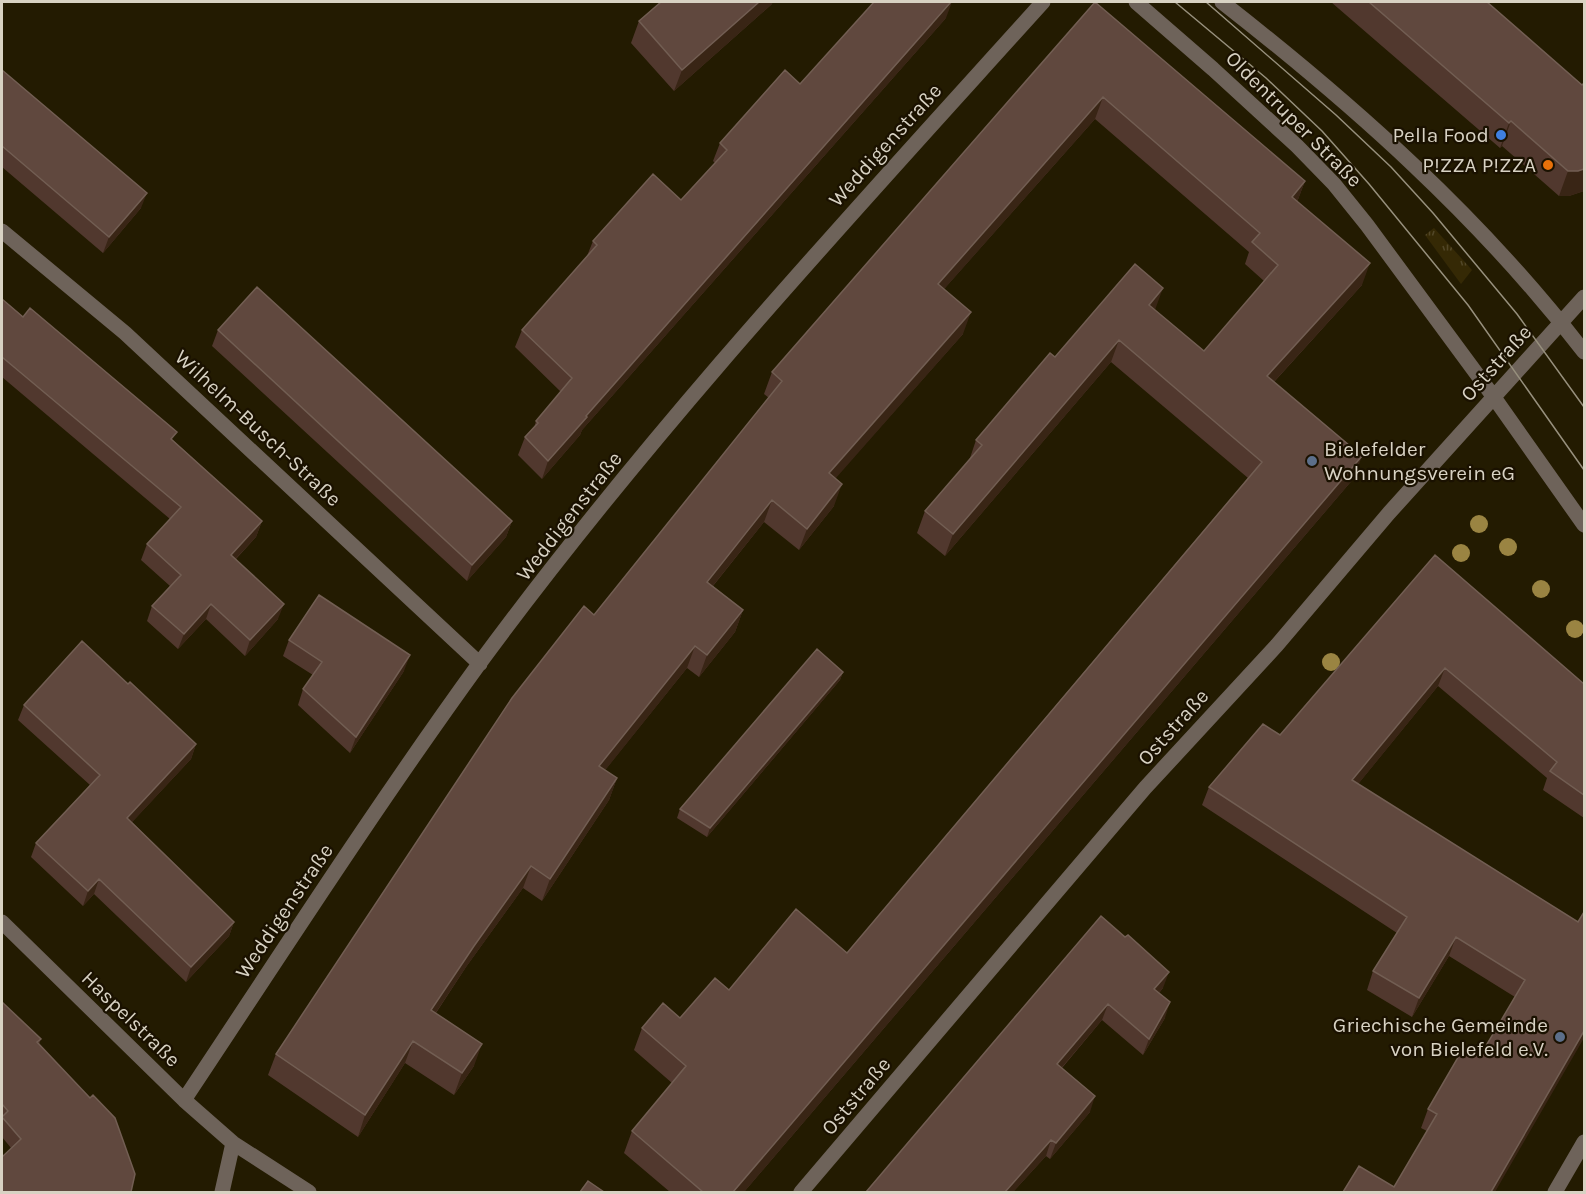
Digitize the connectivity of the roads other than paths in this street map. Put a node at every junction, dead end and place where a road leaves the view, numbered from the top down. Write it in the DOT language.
graph roads {
  1 [pos="1043,2"];
  2 [pos="1136,2"];
  3 [pos="1222,2"];
  4 [pos="2,231"];
  5 [pos="1584,297"];
  6 [pos="1562,322"];
  7 [pos="1584,352"];
  8 [pos="1493,396"];
  9 [pos="1584,525"];
  10 [pos="480,664"];
  11 [pos="2,922"];
  12 [pos="184,1100"];
  13 [pos="1584,1142"];
  14 [pos="233,1143"];
  15 [pos="222,1192"];
  16 [pos="309,1192"];
  17 [pos="801,1192"];
  18 [pos="1555,1192"];
  1 -- 10 [label="street, Weddigenstraße"];
  2 -- 8 [label="street, Oldentruper Straße"];
  3 -- 6 [label="street, Oldentruper Straße"];
  4 -- 10 [label="street, Wilhelm-Busch-Straße"];
  5 -- 6 [label="street, Oststraße"];
  6 -- 7 [label="street, Oldentruper Straße"];
  6 -- 8 [label="street, Oststraße"];
  8 -- 9 [label="street, Oldentruper Straße"];
  8 -- 17 [label="street, Oststraße"];
  10 -- 12 [label="street, Weddigenstraße"];
  11 -- 12 [label="street, Haspelstraße"];
  12 -- 14 [label="street, Haspelstraße"];
  13 -- 18 [label="street"];
  14 -- 15 [label="street"];
  14 -- 16 [label="street, Haspelstraße"];
}
